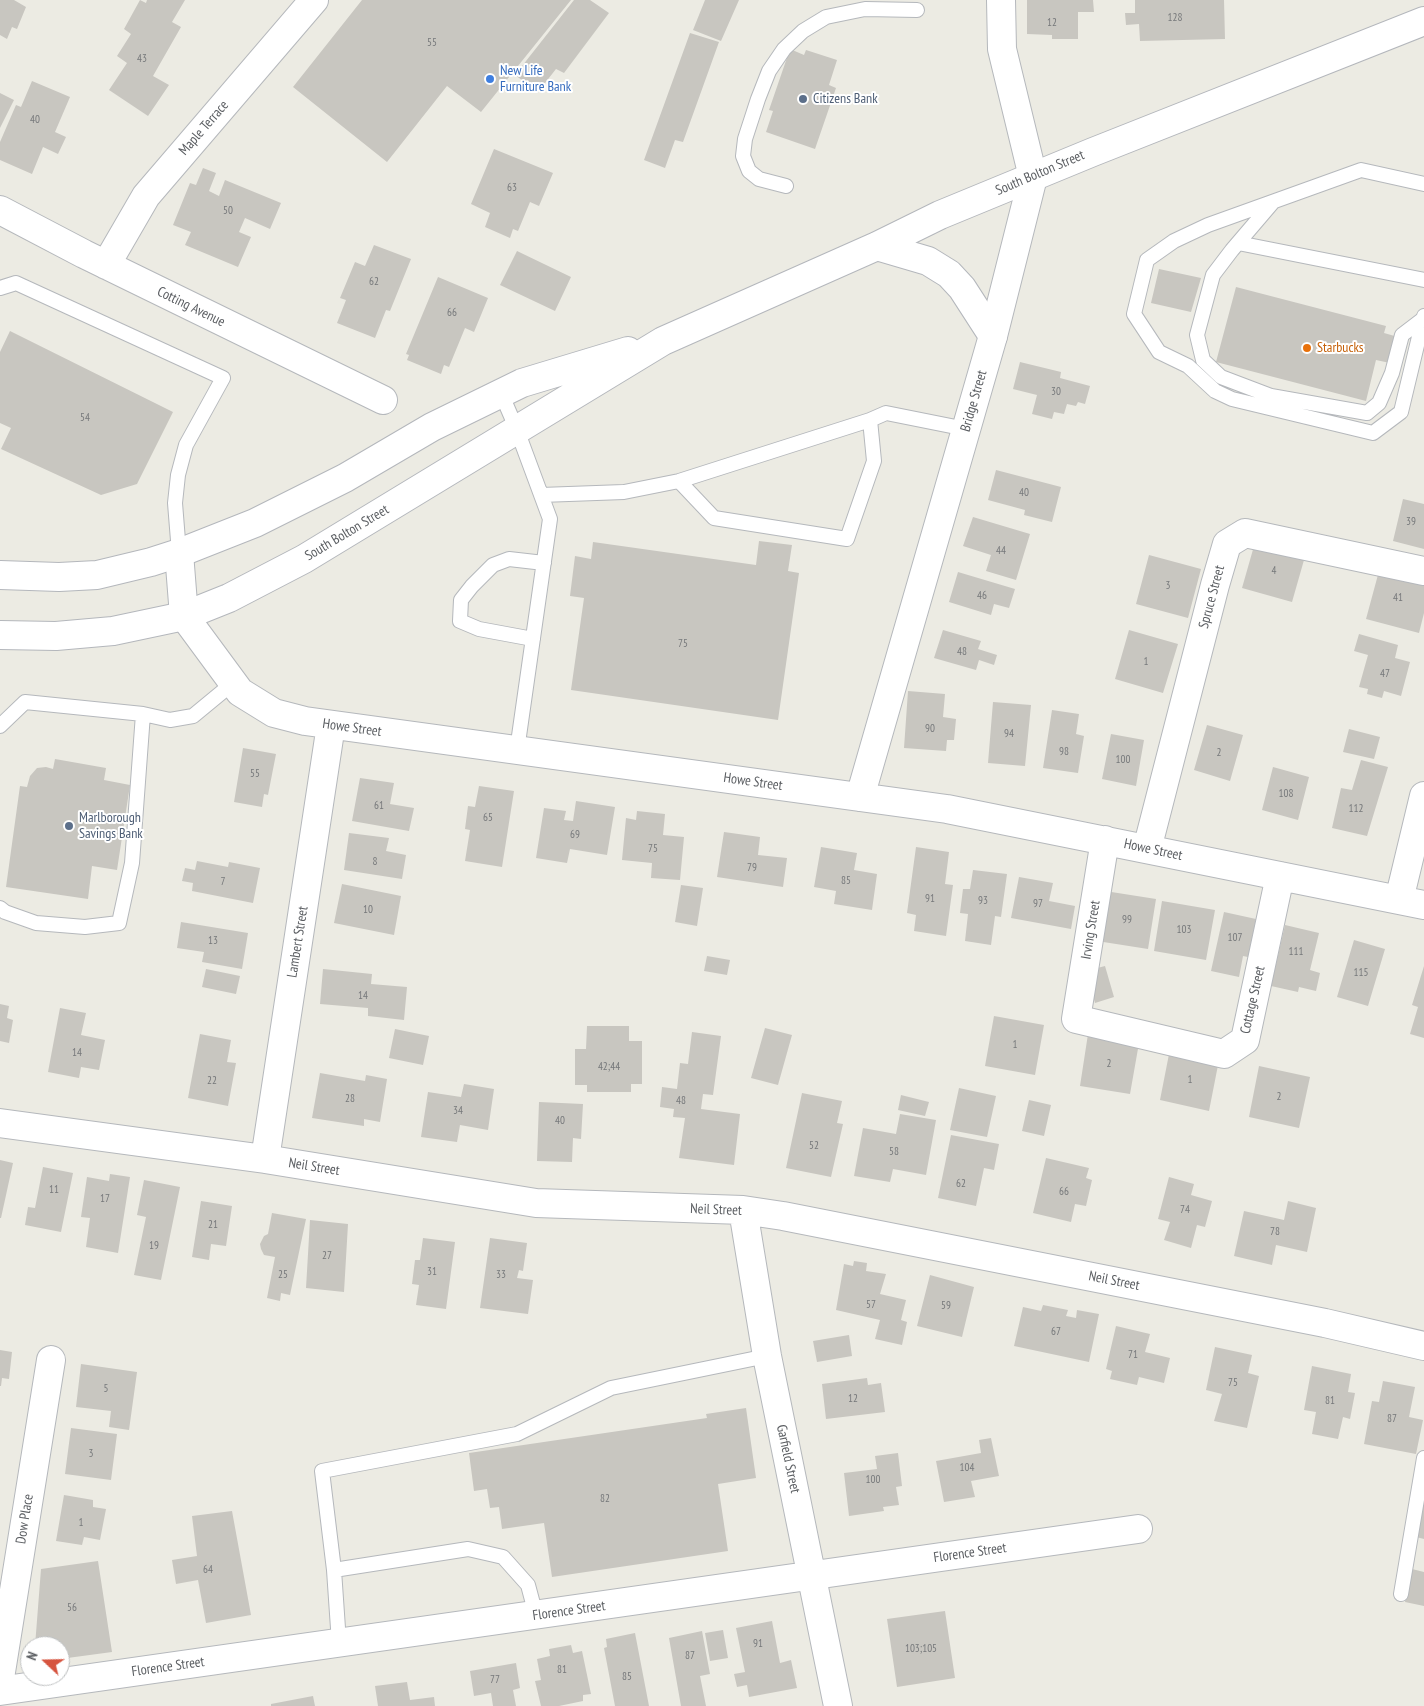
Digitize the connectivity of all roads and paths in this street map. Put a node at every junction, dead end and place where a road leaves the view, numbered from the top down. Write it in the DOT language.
graph roads {
  1 [pos="314,0"];
  2 [pos="1001,0"];
  3 [pos="917,10"];
  4 [pos="1424,21"];
  5 [pos="1033,177"];
  6 [pos="1424,184"];
  7 [pos="786,186"];
  8 [pos="1274,201"];
  9 [pos="0,210"];
  10 [pos="1238,243"];
  11 [pos="877,246"];
  12 [pos="106,265"];
  13 [pos="1424,280"];
  14 [pos="0,288"];
  15 [pos="1424,317"];
  16 [pos="993,336"];
  17 [pos="663,341"];
  18 [pos="501,393"];
  19 [pos="383,400"];
  20 [pos="870,420"];
  21 [pos="966,429"];
  22 [pos="517,430"];
  23 [pos="679,482"];
  24 [pos="541,496"];
  25 [pos="179,553"];
  26 [pos="544,563"];
  27 [pos="1424,570"];
  28 [pos="0,575"];
  29 [pos="184,616"];
  30 [pos="0,635"];
  31 [pos="533,639"];
  32 [pos="233,682"];
  33 [pos="144,714"];
  34 [pos="331,725"];
  35 [pos="0,726"];
  36 [pos="517,750"];
  37 [pos="1424,796"];
  38 [pos="860,797"];
  39 [pos="1105,840"];
  40 [pos="1147,849"];
  41 [pos="1280,876"];
  42 [pos="1412,903"];
  43 [pos="0,908"];
  44 [pos="1076,1019"];
  45 [pos="0,1122"];
  46 [pos="265,1159"];
  47 [pos="743,1210"];
  48 [pos="1424,1346"];
  49 [pos="767,1356"];
  50 [pos="50,1360"];
  51 [pos="1424,1458"];
  52 [pos="1138,1530"];
  53 [pos="334,1570"];
  54 [pos="813,1575"];
  55 [pos="1401,1594"];
  56 [pos="536,1616"];
  57 [pos="338,1643"];
  58 [pos="0,1678"];
  59 [pos="0,1691"];
  60 [pos="838,1706"];
  1 -- 12 [label="street, Maple Terrace"];
  2 -- 5 [label="street, Bridge Street"];
  3 -- 7 [label="lane"];
  4 -- 5 [label="street, South Bolton Street"];
  5 -- 11 [label="street, South Bolton Street"];
  5 -- 16 [label="street, Bridge Street"];
  6 -- 8 [label="lane"];
  8 -- 10 [label="lane"];
  8 -- 15 [label="lane"];
  9 -- 12 [label="street, Cotting Avenue"];
  10 -- 13 [label="lane"];
  10 -- 15 [label="lane"];
  11 -- 16 [label="street"];
  11 -- 17 [label="street, South Bolton Street"];
  12 -- 19 [label="street, Cotting Avenue"];
  14 -- 25 [label="lane"];
  16 -- 21 [label="street, Bridge Street"];
  17 -- 18 [label="street, South Bolton Street"];
  17 -- 22 [label="street, South Bolton Street"];
  18 -- 22 [label="lane"];
  18 -- 25 [label="street, South Bolton Street"];
  20 -- 21 [label="lane"];
  20 -- 23 [label="lane"];
  20 -- 23 [label="lane"];
  21 -- 38 [label="street, Bridge Street"];
  22 -- 24 [label="lane"];
  22 -- 29 [label="street, South Bolton Street"];
  23 -- 24 [label="lane"];
  24 -- 26 [label="lane"];
  25 -- 28 [label="street, South Bolton Street"];
  25 -- 29 [label="street"];
  26 -- 31 [label="lane"];
  26 -- 31 [label="lane"];
  27 -- 40 [label="street, Spruce Street"];
  29 -- 30 [label="street, South Bolton Street"];
  29 -- 32 [label="street, Howe Street"];
  31 -- 36 [label="lane"];
  32 -- 33 [label="lane"];
  32 -- 34 [label="street, Howe Street"];
  33 -- 35 [label="lane"];
  33 -- 43 [label="lane"];
  34 -- 36 [label="street, Howe Street"];
  34 -- 46 [label="street, Lambert Street"];
  36 -- 38 [label="street, Howe Street"];
  37 -- 42 [label="street"];
  38 -- 39 [label="street, Howe Street"];
  39 -- 40 [label="street, Howe Street"];
  39 -- 44 [label="street, Irving Street"];
  40 -- 41 [label="street, Howe Street"];
  41 -- 42 [label="street, Howe Street"];
  41 -- 44 [label="street, Cottage Street"];
  45 -- 46 [label="street, Neil Street"];
  46 -- 47 [label="street, Neil Street"];
  47 -- 48 [label="street, Neil Street"];
  47 -- 49 [label="street, Garfield Street"];
  49 -- 53 [label="lane"];
  49 -- 54 [label="street, Garfield Street"];
  50 -- 58 [label="street, Dow Place"];
  51 -- 55 [label="lane"];
  52 -- 54 [label="street, Florence Street"];
  53 -- 56 [label="lane"];
  53 -- 57 [label="lane"];
  54 -- 56 [label="street, Florence Street"];
  54 -- 60 [label="street, Garfield Street"];
  56 -- 57 [label="street, Florence Street"];
  57 -- 59 [label="street, Florence Street"];
}
